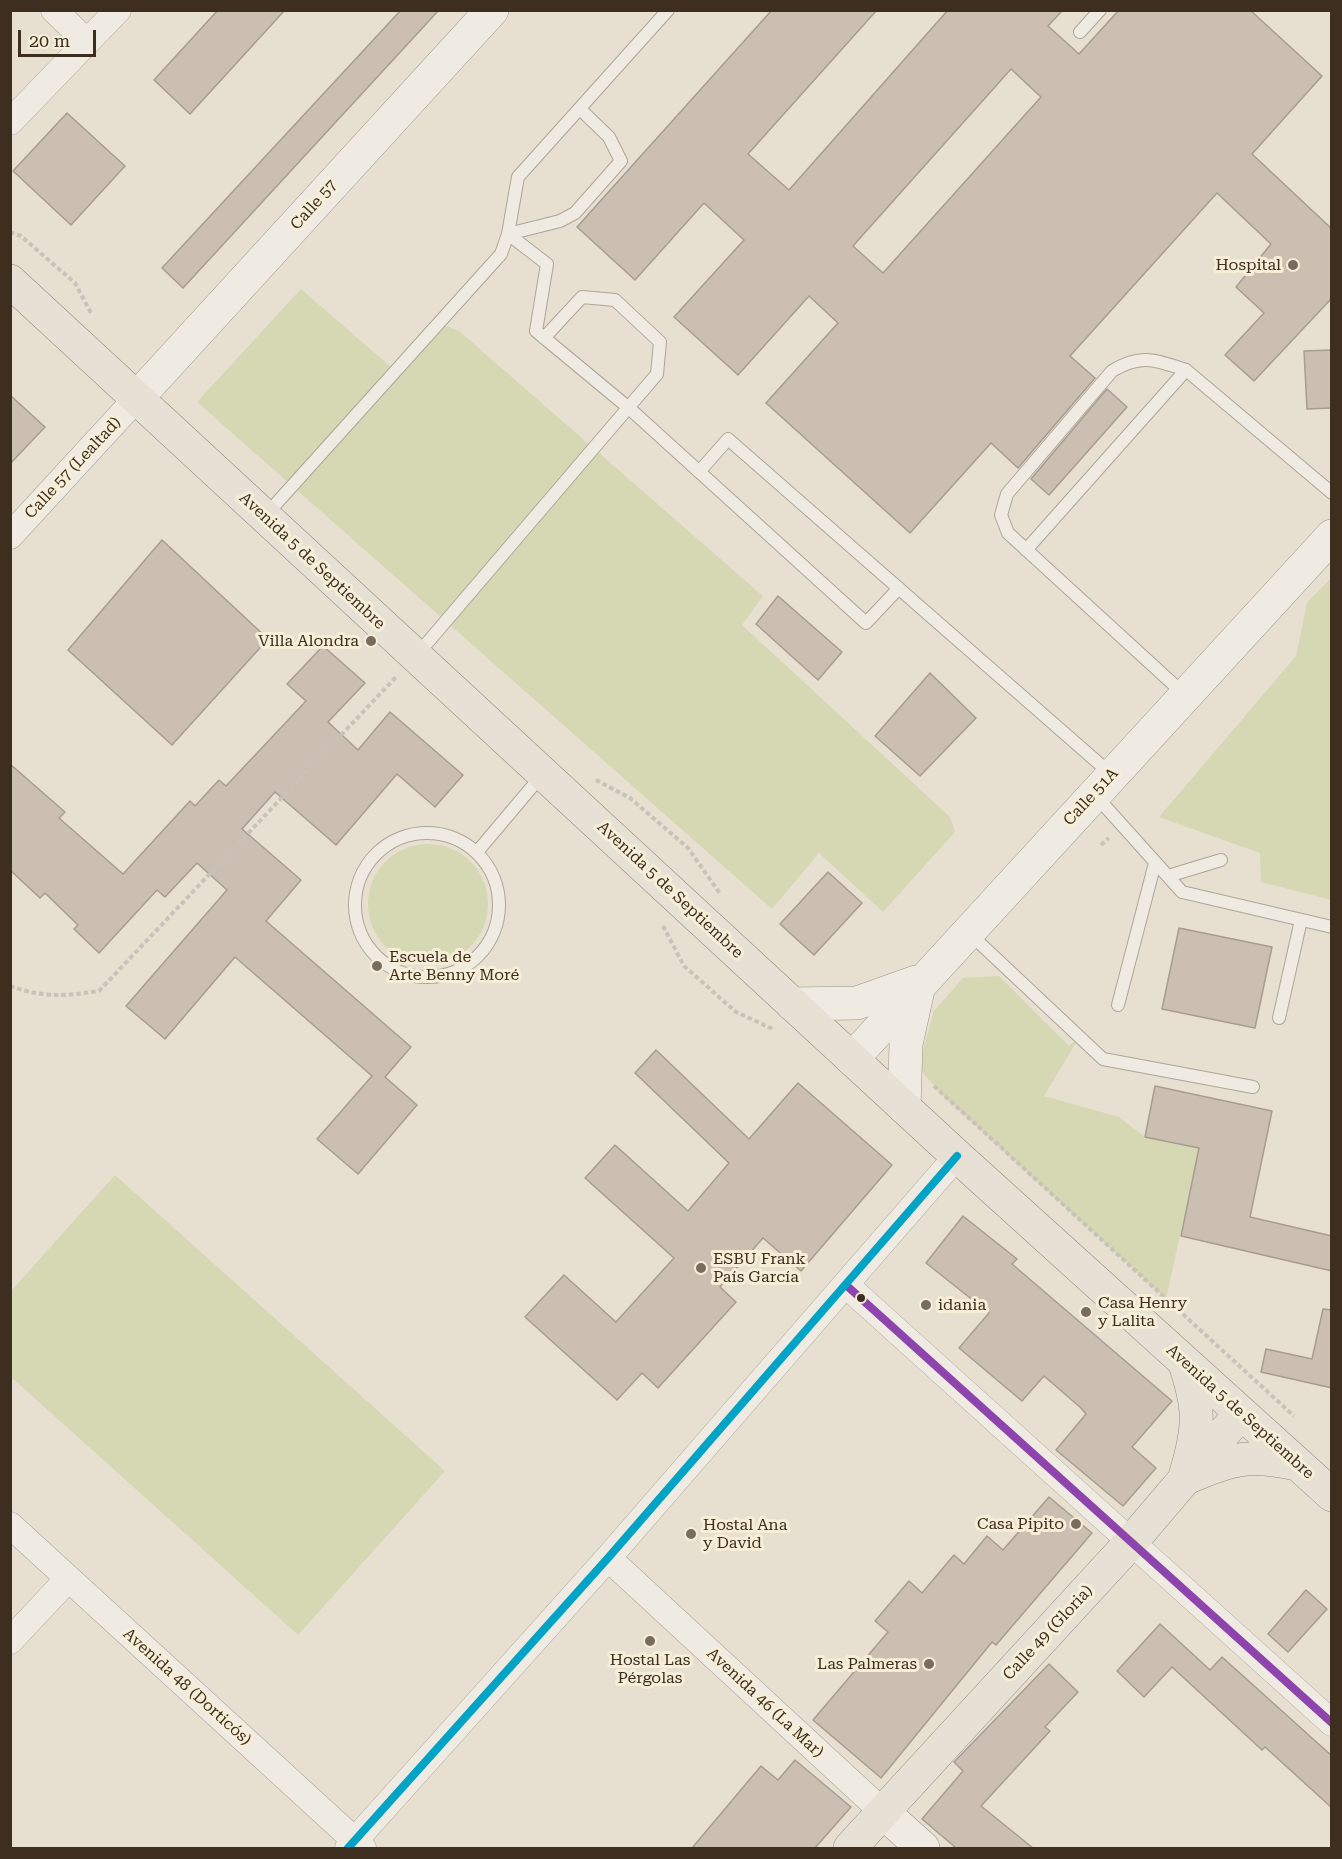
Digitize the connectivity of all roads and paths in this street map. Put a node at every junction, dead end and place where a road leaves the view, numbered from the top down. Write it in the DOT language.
graph roads {
  1 [pos="54,10"];
  2 [pos="118,10"];
  3 [pos="492,10"];
  4 [pos="668,10"];
  5 [pos="1100,10"];
  6 [pos="1080,32"];
  7 [pos="87,42"];
  8 [pos="580,108"];
  9 [pos="10,122"];
  10 [pos="10,232"];
  11 [pos="508,234"];
  12 [pos="10,281"];
  13 [pos="100,323"];
  14 [pos="544,338"];
  15 [pos="1186,370"];
  16 [pos="136,399"];
  17 [pos="630,408"];
  18 [pos="699,472"];
  19 [pos="1332,493"];
  20 [pos="264,517"];
  21 [pos="10,536"];
  22 [pos="1332,536"];
  23 [pos="1026,550"];
  24 [pos="899,588"];
  25 [pos="416,657"];
  26 [pos="1185,695"];
  27 [pos="544,772"];
  28 [pos="595,779"];
  29 [pos="1103,784"];
  30 [pos="477,852"];
  31 [pos="1221,860"];
  32 [pos="1155,863"];
  33 [pos="1168,876"];
  34 [pos="722,897"];
  35 [pos="1301,920"];
  36 [pos="1332,927"];
  37 [pos="968,931"];
  38 [pos="921,981"];
  39 [pos="10,986"];
  40 [pos="792,1004"];
  41 [pos="1118,1005"];
  42 [pos="1279,1018"];
  43 [pos="852,1059"];
  44 [pos="905,1059"];
  45 [pos="1253,1088"];
  46 [pos="904,1107"];
  47 [pos="957,1156"];
  48 [pos="846,1285"];
  49 [pos="1184,1361"];
  50 [pos="1241,1413"];
  51 [pos="1294,1416"];
  52 [pos="1297,1464"];
  53 [pos="1185,1479"];
  54 [pos="1332,1495"];
  55 [pos="10,1525"];
  56 [pos="1132,1541"];
  57 [pos="608,1558"];
  58 [pos="68,1579"];
  59 [pos="10,1641"];
  60 [pos="1332,1723"];
  61 [pos="883,1812"];
  62 [pos="356,1846"];
  63 [pos="850,1848"];
  64 [pos="923,1848"];
  1 -- 7 [label="street"];
  2 -- 7 [label="street"];
  3 -- 16 [label="main road, Calle 57"];
  4 -- 8 [label="lane"];
  5 -- 6 [label="lane"];
  7 -- 9 [label="street"];
  8 -- 11 [label="lane"];
  8 -- 11 [label="lane"];
  10 -- 13 [label="path"];
  11 -- 14 [label="lane"];
  11 -- 20 [label="lane"];
  12 -- 16 [label="main road, Avenida 5 de Septiembre"];
  14 -- 17 [label="lane"];
  14 -- 17 [label="lane"];
  15 -- 19 [label="lane"];
  15 -- 23 [label="lane"];
  15 -- 23 [label="lane"];
  16 -- 20 [label="main road, Avenida 5 de Septiembre"];
  16 -- 21 [label="street, Calle 57 (Lealtad)"];
  17 -- 18 [label="lane"];
  17 -- 25 [label="lane"];
  18 -- 24 [label="lane"];
  18 -- 24 [label="lane"];
  20 -- 25 [label="main road, Avenida 5 de Septiembre"];
  22 -- 26 [label="main road, Calle 51A"];
  23 -- 26 [label="lane"];
  24 -- 29 [label="lane"];
  25 -- 27 [label="main road, Avenida 5 de Septiembre"];
  25 -- 39 [label="path"];
  26 -- 29 [label="main road, Calle 51A"];
  27 -- 30 [label="lane"];
  27 -- 40 [label="main road, Avenida 5 de Septiembre"];
  28 -- 34 [label="path"];
  29 -- 32 [label="lane"];
  29 -- 37 [label="main road, Calle 51A"];
  30 -- 30 [label="lane"];
  31 -- 33 [label="lane"];
  32 -- 33 [label="lane"];
  32 -- 41 [label="lane"];
  33 -- 35 [label="lane"];
  35 -- 36 [label="lane"];
  35 -- 42 [label="lane"];
  37 -- 38 [label="main road, Calle 51A"];
  37 -- 45 [label="lane"];
  38 -- 40 [label="main road"];
  38 -- 43 [label="main road, Calle 51A"];
  38 -- 44 [label="main road"];
  40 -- 43 [label="main road, Avenida 5 de Septiembre"];
  43 -- 46 [label="main road, Avenida 5 de Septiembre"];
  44 -- 46 [label="main road"];
  44 -- 51 [label="path"];
  46 -- 47 [label="main road, Avenida 5 de Septiembre"];
  47 -- 48 [label="street"];
  47 -- 49 [label="main road, Avenida 5 de Septiembre"];
  48 -- 56 [label="street"];
  48 -- 57 [label="street"];
  49 -- 50 [label="main road, Avenida 5 de Septiembre"];
  49 -- 53 [label="main road"];
  50 -- 52 [label="main road, Avenida 5 de Septiembre"];
  50 -- 53 [label="main road, Calle 49 (Gloria)"];
  52 -- 53 [label="main road"];
  52 -- 54 [label="main road, Avenida 5 de Septiembre"];
  53 -- 56 [label="main road, Calle 49 (Gloria)"];
  55 -- 58 [label="street, Avenida 48 (Dorticós)"];
  56 -- 60 [label="street"];
  56 -- 61 [label="main road, Calle 49 (Gloria)"];
  57 -- 61 [label="street, Avenida 46 (La Mar)"];
  57 -- 62 [label="street"];
  58 -- 59 [label="street"];
  58 -- 62 [label="street, Avenida 48 (Dorticós)"];
  61 -- 63 [label="main road, Calle 49 (Gloria)"];
  61 -- 64 [label="main road, Avenida 46 (La Mar)"];
}
